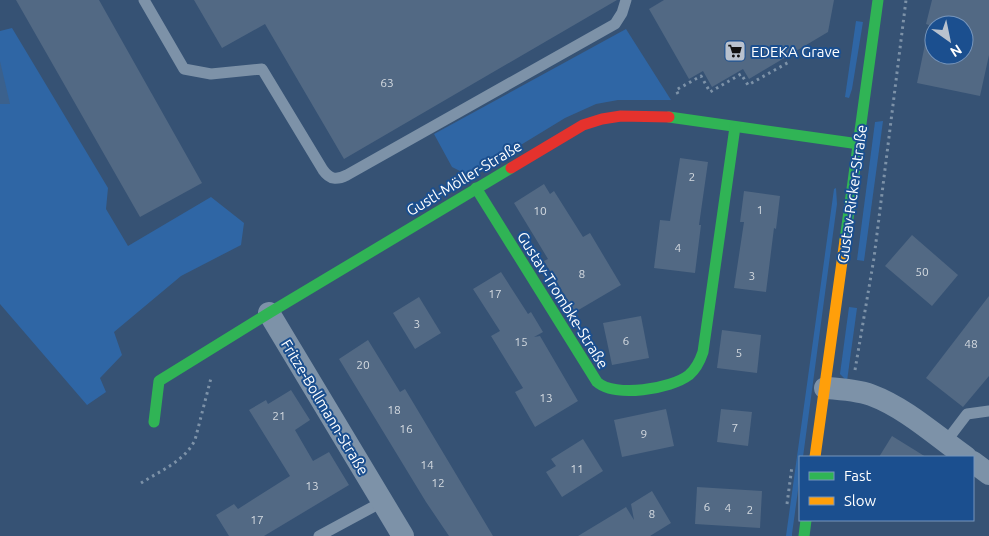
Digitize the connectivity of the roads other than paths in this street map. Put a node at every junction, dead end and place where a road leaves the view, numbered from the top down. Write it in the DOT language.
graph roads {
  1 [pos="144,0"];
  2 [pos="626,0"];
  3 [pos="878,0"];
  4 [pos="735,127"];
  5 [pos="858,144"];
  6 [pos="476,188"];
  7 [pos="269,312"];
  8 [pos="825,388"];
  9 [pos="989,411"];
  10 [pos="154,422"];
  11 [pos="946,443"];
  12 [pos="815,456"];
  13 [pos="965,456"];
  14 [pos="974,463"];
  15 [pos="989,474"];
  16 [pos="382,502"];
  17 [pos="806,521"];
  18 [pos="319,536"];
  19 [pos="403,536"];
  20 [pos="804,536"];
  1 -- 2 [label="lane"];
  3 -- 5 [label="street, Gustav-Ricker-Straße"];
  4 -- 5 [label="street, Gustl-Möller-Straße"];
  4 -- 6 [label="street, Gustl-Möller-Straße"];
  4 -- 6 [label="street, Gustav-Trombke-Straße"];
  5 -- 8 [label="street, Gustav-Ricker-Straße"];
  6 -- 7 [label="street, Gustl-Möller-Straße"];
  7 -- 10 [label="street, Gustl-Möller-Straße"];
  7 -- 16 [label="street, Fritze-Bollmann-Straße"];
  8 -- 11 [label="street"];
  8 -- 12 [label="street, Gustav-Ricker-Straße"];
  9 -- 11 [label="lane"];
  11 -- 13 [label="street"];
  14 -- 15 [label="street"];
  16 -- 18 [label="lane"];
  16 -- 19 [label="street, Fritze-Bollmann-Straße"];
  17 -- 20 [label="street"];
}
